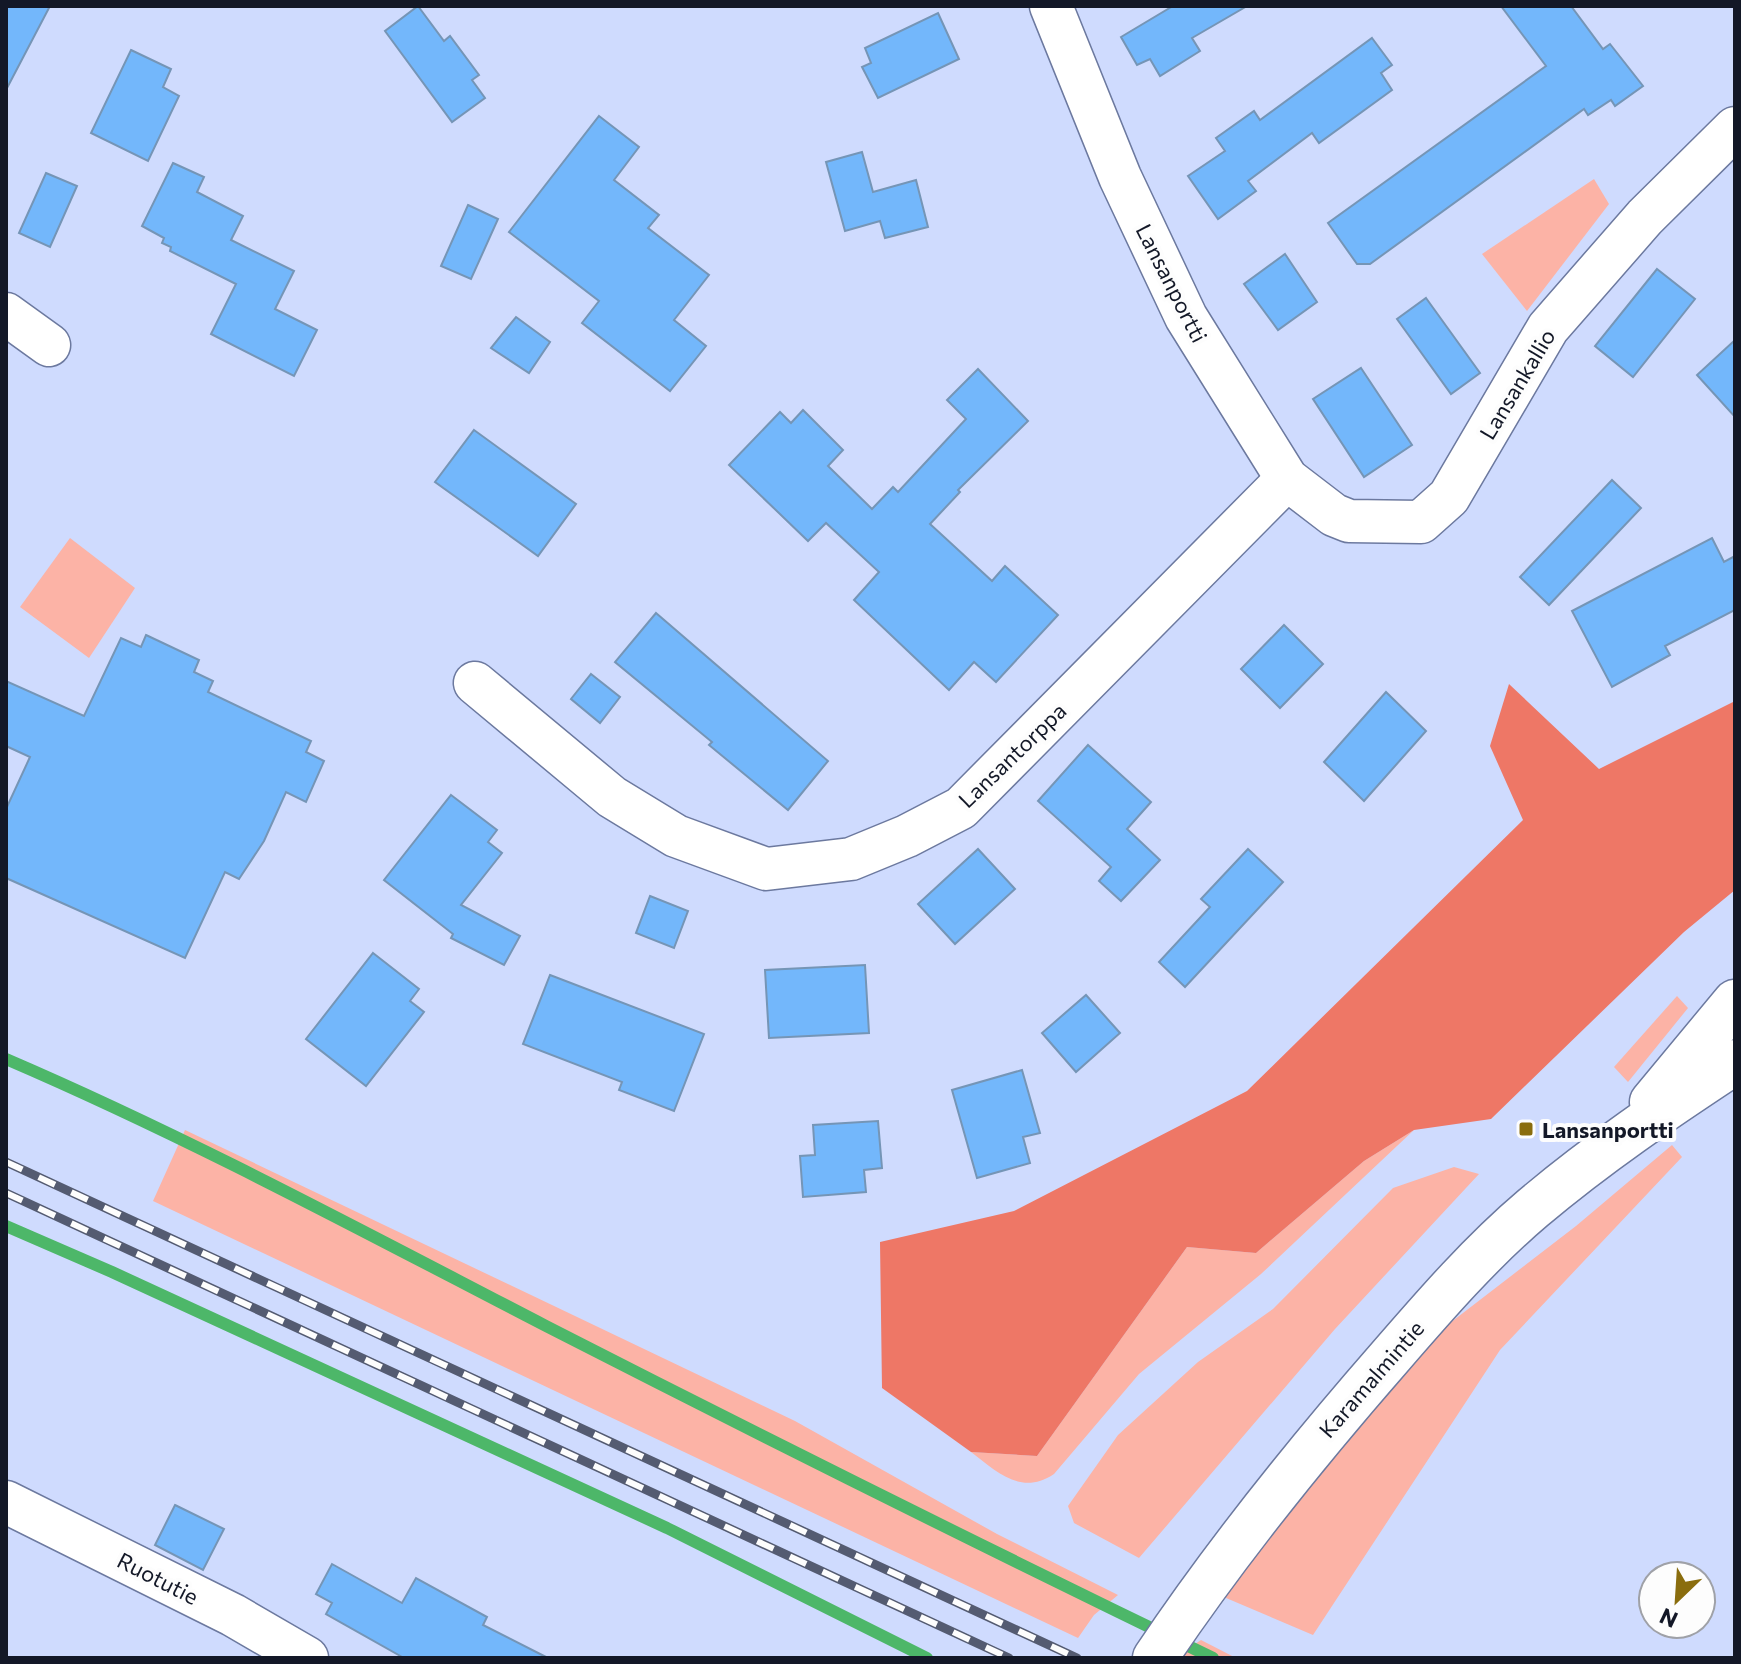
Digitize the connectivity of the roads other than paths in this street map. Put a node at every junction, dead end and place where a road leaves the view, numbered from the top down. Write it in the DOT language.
graph roads {
  1 [pos="1051,6"];
  2 [pos="1735,128"];
  3 [pos="6,314"];
  4 [pos="49,345"];
  5 [pos="1287,479"];
  6 [pos="1349,521"];
  7 [pos="475,683"];
  8 [pos="1732,1010"];
  9 [pos="1735,1062"];
  10 [pos="1625,1135"];
  11 [pos="6,1502"];
  12 [pos="307,1658"];
  13 [pos="1155,1658"];
  1 -- 5 [label="street, Lansanportti"];
  2 -- 6 [label="street, Lansankallio"];
  3 -- 4 [label="street"];
  5 -- 6 [label="street, Lansanportti"];
  5 -- 7 [label="street, Lansantorppa"];
  8 -- 10 [label="street, Karamalmintie"];
  9 -- 10 [label="street, Karamalmintie"];
  10 -- 13 [label="street, Karamalmintie"];
  11 -- 12 [label="street, Ruotutie"];
}
